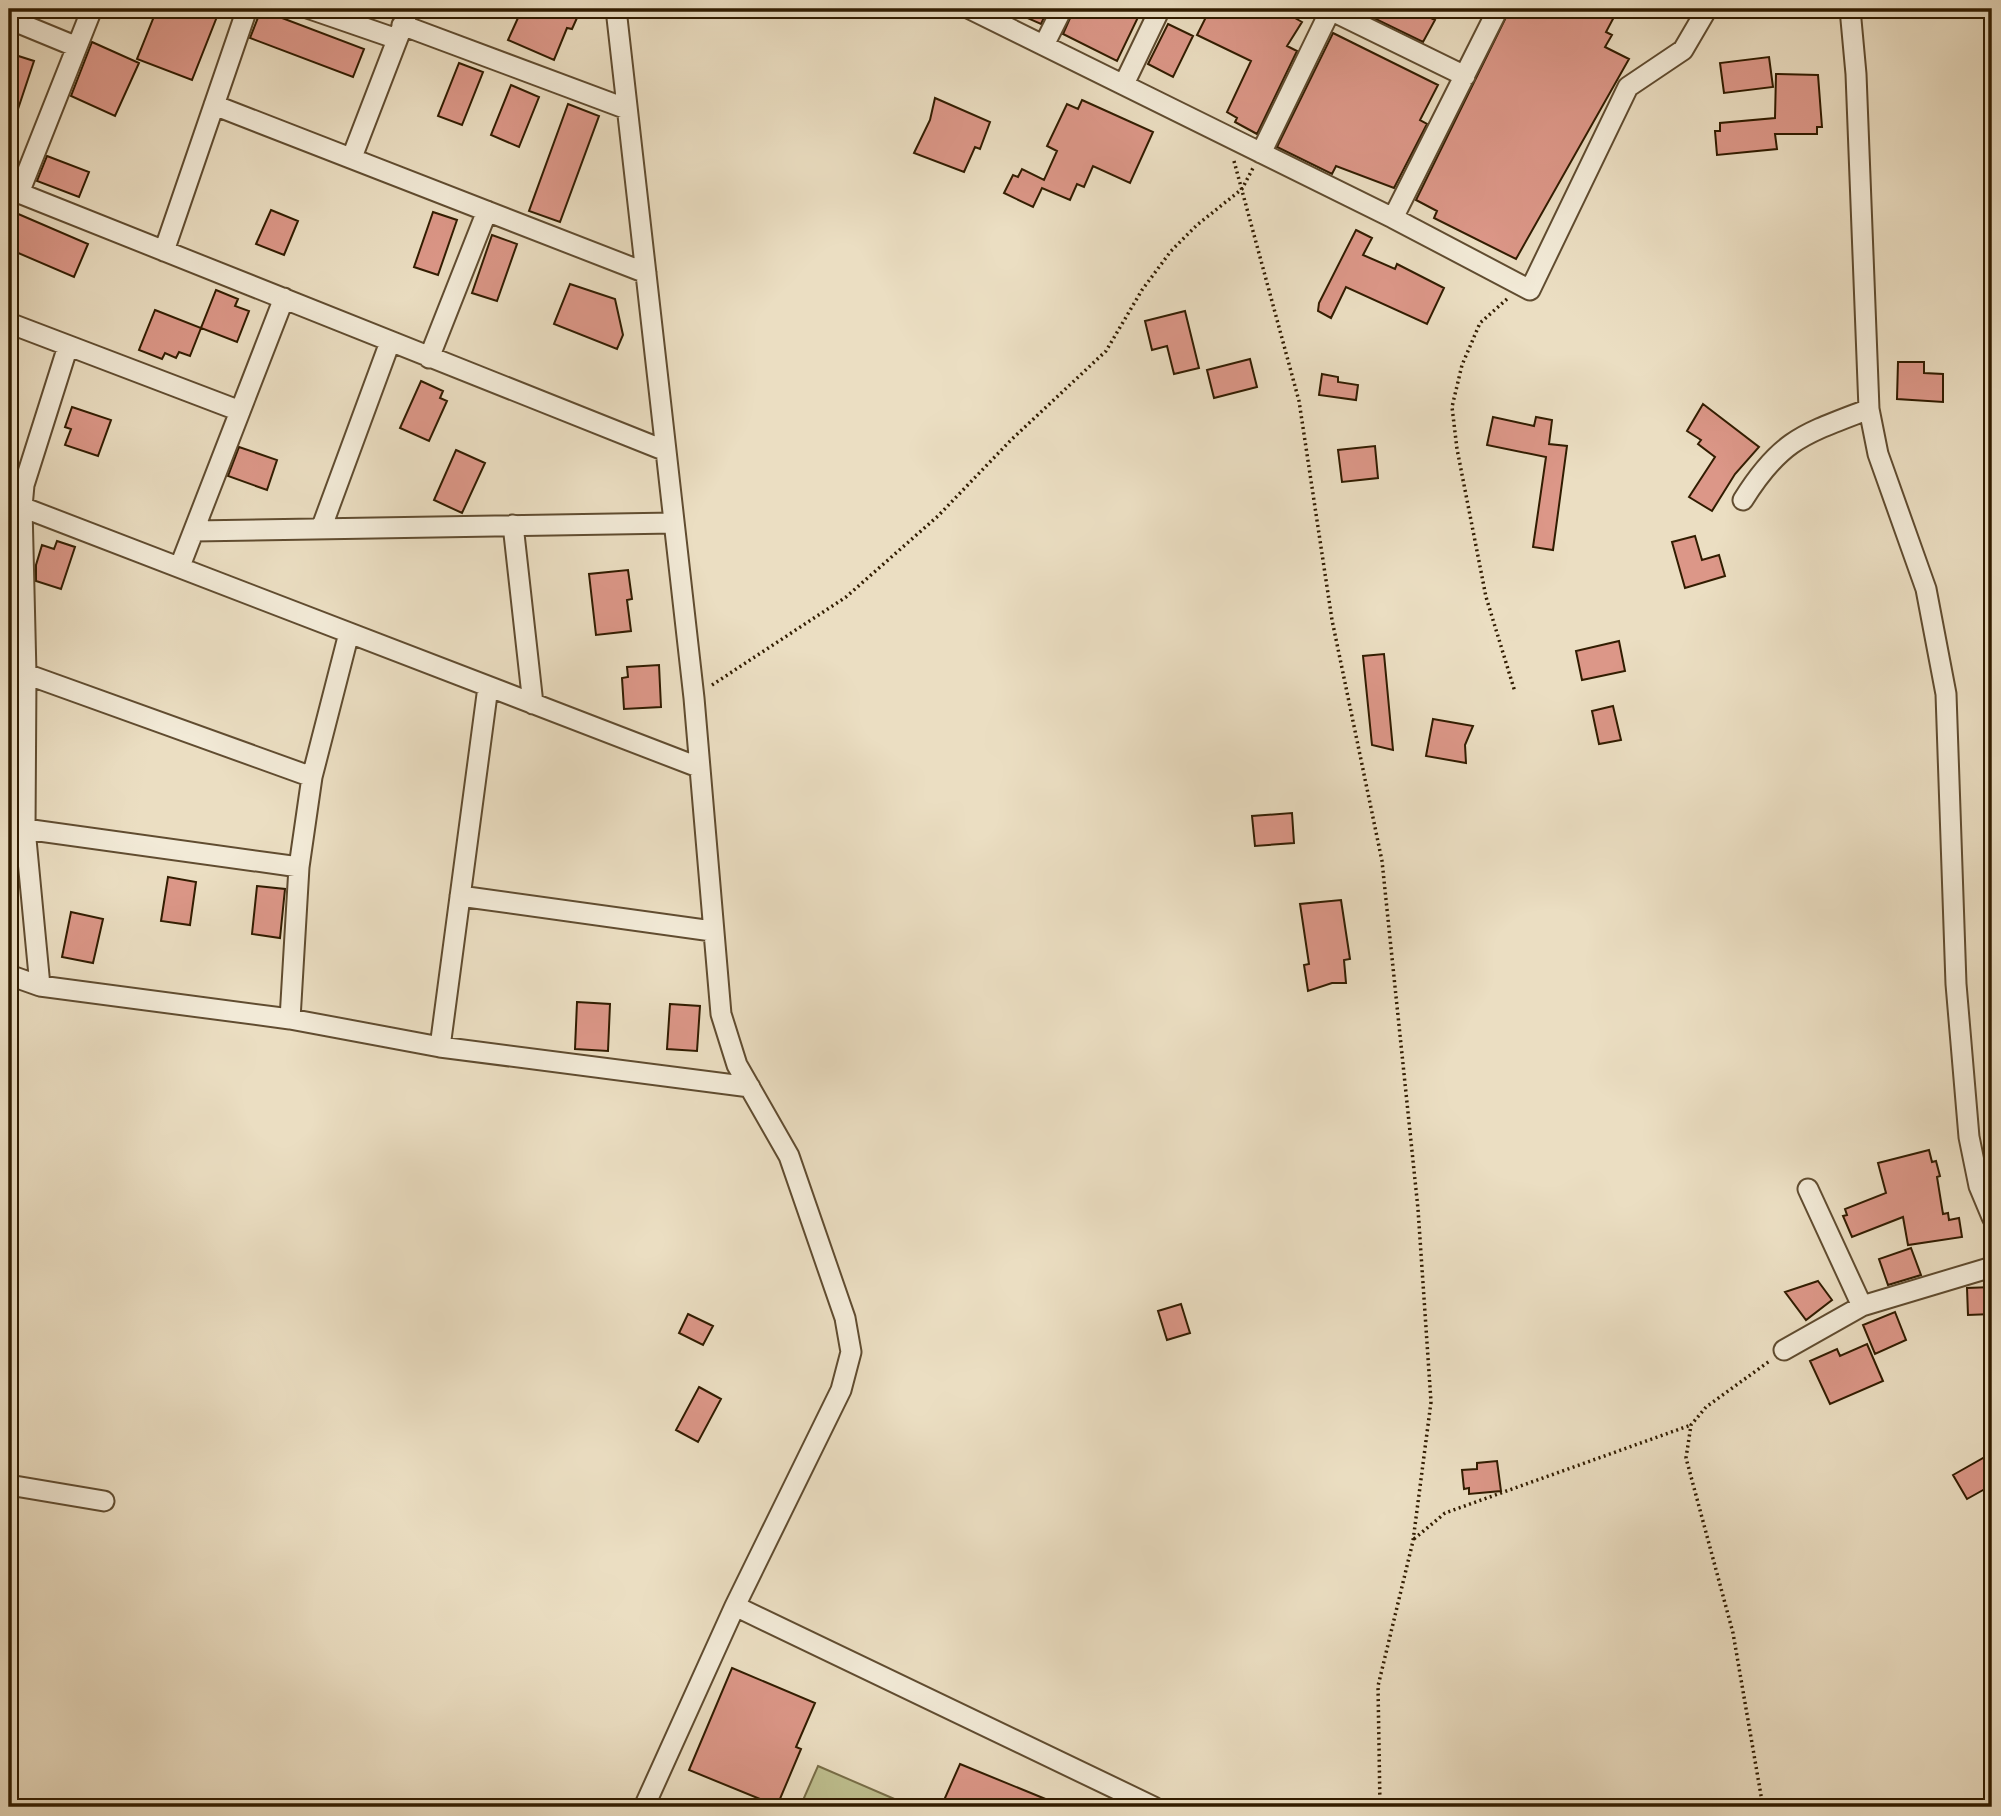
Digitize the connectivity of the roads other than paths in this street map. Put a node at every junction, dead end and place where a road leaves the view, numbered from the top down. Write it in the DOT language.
graph roads {
  1 [pos="92,9"];
  2 [pos="247,9"];
  3 [pos="310,9"];
  4 [pos="616,9"];
  5 [pos="970,9"];
  6 [pos="1062,9"];
  7 [pos="1160,9"];
  8 [pos="1330,9"];
  9 [pos="1498,9"];
  10 [pos="1707,9"];
  11 [pos="1850,9"];
  12 [pos="9,19"];
  13 [pos="403,24"];
  14 [pos="1044,45"];
  15 [pos="77,47"];
  16 [pos="1465,76"];
  17 [pos="1124,85"];
  18 [pos="214,105"];
  19 [pos="627,109"];
  20 [pos="1261,153"];
  21 [pos="352,157"];
  22 [pos="14,191"];
  23 [pos="488,211"];
  24 [pos="1393,218"];
  25 [pos="164,251"];
  26 [pos="646,273"];
  27 [pos="284,298"];
  28 [pos="9,323"];
  29 [pos="390,342"];
  30 [pos="68,346"];
  31 [pos="429,358"];
  32 [pos="1869,409"];
  33 [pos="240,411"];
  34 [pos="666,451"];
  35 [pos="1743,500"];
  36 [pos="22,507"];
  37 [pos="674,523"];
  38 [pos="513,525"];
  39 [pos="321,529"];
  40 [pos="194,531"];
  41 [pos="180,566"];
  42 [pos="349,633"];
  43 [pos="26,674"];
  44 [pos="488,687"];
  45 [pos="533,704"];
  46 [pos="698,767"];
  47 [pos="312,778"];
  48 [pos="26,829"];
  49 [pos="299,867"];
  50 [pos="460,895"];
  51 [pos="712,931"];
  52 [pos="9,975"];
  53 [pos="40,986"];
  54 [pos="290,1018"];
  55 [pos="440,1047"];
  56 [pos="750,1087"];
  57 [pos="1808,1189"];
  58 [pos="1992,1217"];
  59 [pos="1992,1267"];
  60 [pos="1862,1306"];
  61 [pos="1784,1350"];
  62 [pos="9,1485"];
  63 [pos="104,1501"];
  64 [pos="735,1606"];
  65 [pos="644,1807"];
  66 [pos="1154,1807"];
  1 -- 15 [label="street"];
  2 -- 18 [label="street"];
  3 -- 13 [label="street"];
  4 -- 19 [label="street"];
  5 -- 14 [label="street"];
  6 -- 14 [label="street"];
  7 -- 17 [label="street"];
  8 -- 16 [label="street"];
  8 -- 20 [label="street"];
  9 -- 16 [label="street"];
  10 -- 24 [label="street"];
  11 -- 32 [label="street"];
  12 -- 15 [label="street"];
  13 -- 19 [label="street"];
  13 -- 21 [label="street"];
  14 -- 17 [label="street"];
  15 -- 22 [label="street"];
  16 -- 24 [label="street"];
  17 -- 20 [label="street"];
  18 -- 21 [label="street"];
  18 -- 25 [label="street"];
  19 -- 26 [label="street"];
  20 -- 24 [label="street"];
  21 -- 23 [label="street"];
  22 -- 25 [label="street"];
  23 -- 26 [label="street"];
  23 -- 31 [label="street"];
  25 -- 27 [label="street"];
  26 -- 34 [label="street"];
  27 -- 29 [label="street"];
  27 -- 33 [label="street"];
  28 -- 30 [label="street"];
  29 -- 31 [label="street"];
  29 -- 39 [label="street"];
  30 -- 33 [label="street"];
  30 -- 36 [label="street"];
  31 -- 34 [label="street"];
  32 -- 35 [label="street"];
  32 -- 58 [label="street"];
  33 -- 40 [label="street"];
  34 -- 37 [label="street"];
  36 -- 41 [label="street"];
  36 -- 43 [label="street"];
  37 -- 38 [label="street"];
  37 -- 46 [label="street"];
  38 -- 39 [label="street"];
  38 -- 45 [label="street"];
  39 -- 40 [label="street"];
  40 -- 41 [label="street"];
  41 -- 42 [label="street"];
  42 -- 44 [label="street"];
  42 -- 47 [label="street"];
  43 -- 47 [label="street"];
  43 -- 48 [label="street"];
  44 -- 45 [label="street"];
  44 -- 50 [label="street"];
  45 -- 46 [label="street"];
  46 -- 51 [label="street"];
  47 -- 49 [label="street"];
  48 -- 49 [label="street"];
  48 -- 53 [label="street"];
  49 -- 54 [label="street"];
  50 -- 51 [label="street"];
  50 -- 55 [label="street"];
  51 -- 56 [label="street"];
  52 -- 53 [label="street"];
  53 -- 54 [label="street"];
  54 -- 55 [label="street"];
  55 -- 56 [label="street"];
  56 -- 64 [label="street"];
  57 -- 60 [label="street"];
  59 -- 60 [label="street"];
  60 -- 61 [label="street"];
  62 -- 63 [label="street"];
  64 -- 65 [label="street"];
  64 -- 66 [label="street"];
}
